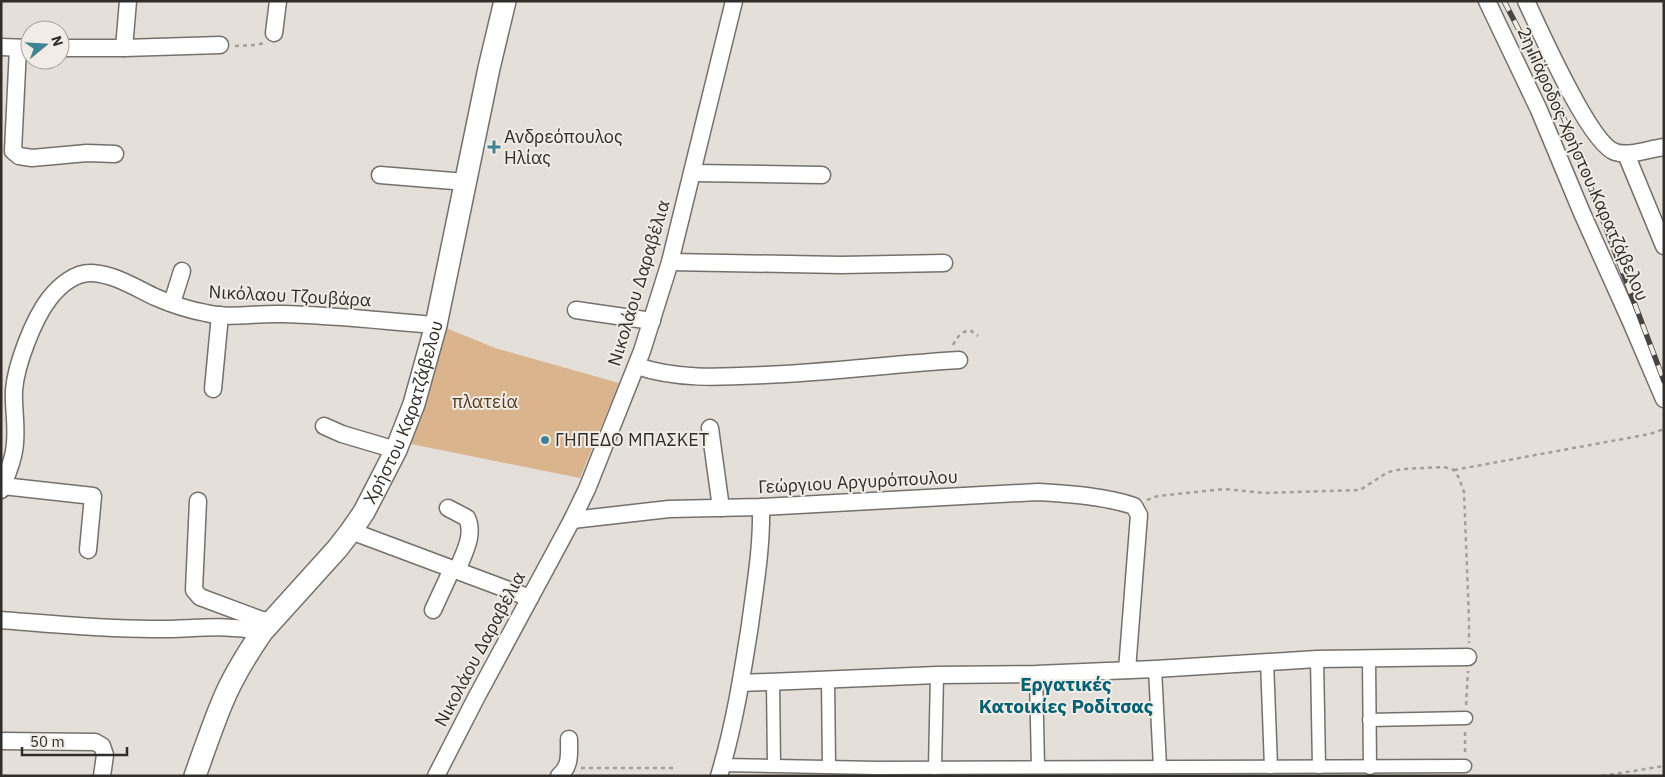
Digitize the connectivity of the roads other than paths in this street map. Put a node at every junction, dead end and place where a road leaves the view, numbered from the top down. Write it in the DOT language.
graph roads {
  1 [pos="128,1"];
  2 [pos="278,1"];
  3 [pos="505,1"];
  4 [pos="734,1"];
  5 [pos="1487,1"];
  6 [pos="1526,1"];
  7 [pos="274,33"];
  8 [pos="220,45"];
  9 [pos="1,47"];
  10 [pos="20,48"];
  11 [pos="70,48"];
  12 [pos="124,48"];
  13 [pos="22,70"];
  14 [pos="1664,147"];
  15 [pos="115,154"];
  16 [pos="1626,154"];
  17 [pos="692,173"];
  18 [pos="380,175"];
  19 [pos="822,175"];
  20 [pos="466,182"];
  21 [pos="1664,246"];
  22 [pos="670,262"];
  23 [pos="944,263"];
  24 [pos="182,271"];
  25 [pos="172,304"];
  26 [pos="576,310"];
  27 [pos="220,315"];
  28 [pos="652,321"];
  29 [pos="436,325"];
  30 [pos="953,360"];
  31 [pos="637,366"];
  32 [pos="213,389"];
  33 [pos="8,390"];
  34 [pos="1664,399"];
  35 [pos="324,426"];
  36 [pos="710,428"];
  37 [pos="396,450"];
  38 [pos="2,488"];
  39 [pos="198,501"];
  40 [pos="761,507"];
  41 [pos="448,508"];
  42 [pos="721,508"];
  43 [pos="572,520"];
  44 [pos="351,530"];
  45 [pos="88,550"];
  46 [pos="454,570"];
  47 [pos="530,598"];
  48 [pos="434,610"];
  49 [pos="1,620"];
  50 [pos="267,627"];
  51 [pos="1468,656"];
  52 [pos="1369,658"];
  53 [pos="1317,659"];
  54 [pos="1267,661"];
  55 [pos="1155,669"];
  56 [pos="1127,670"];
  57 [pos="1036,674"];
  58 [pos="938,675"];
  59 [pos="828,679"];
  60 [pos="773,682"];
  61 [pos="741,683"];
  62 [pos="1466,718"];
  63 [pos="1369,720"];
  64 [pos="569,739"];
  65 [pos="1,741"];
  66 [pos="774,765"];
  67 [pos="829,766"];
  68 [pos="1465,766"];
  69 [pos="1160,767"];
  70 [pos="1271,767"];
  71 [pos="1319,767"];
  72 [pos="935,768"];
  73 [pos="1038,768"];
  74 [pos="1370,768"];
  75 [pos="720,770"];
  76 [pos="562,773"];
  77 [pos="102,776"];
  78 [pos="195,776"];
  79 [pos="436,776"];
  1 -- 12 [label="street"];
  2 -- 7 [label="street"];
  3 -- 20 [label="street, Χρήστου Καρατζάβελου"];
  4 -- 17 [label="street, Νικολάου Δαραβέλια"];
  5 -- 34 [label="street, 2η Πάροδος Χρήστου Καρατζάβελου"];
  6 -- 16 [label="street"];
  8 -- 12 [label="street"];
  9 -- 10 [label="street"];
  11 -- 12 [label="street"];
  13 -- 15 [label="street"];
  14 -- 16 [label="street"];
  16 -- 21 [label="street"];
  17 -- 19 [label="street"];
  17 -- 22 [label="street, Νικολάου Δαραβέλια"];
  18 -- 20 [label="street"];
  20 -- 29 [label="street, Χρήστου Καρατζάβελου"];
  22 -- 23 [label="street"];
  22 -- 28 [label="street, Νικολάου Δαραβέλια"];
  24 -- 25 [label="street"];
  25 -- 27 [label="street, Νικόλαου Τζουβάρα"];
  25 -- 33 [label="street, Νικόλαου Τζουβάρα"];
  26 -- 28 [label="street"];
  27 -- 29 [label="street, Νικόλαου Τζουβάρα"];
  27 -- 32 [label="street"];
  28 -- 31 [label="street, Νικολάου Δαραβέλια"];
  29 -- 37 [label="street, Χρήστου Καρατζάβελου"];
  30 -- 31 [label="street"];
  31 -- 43 [label="street, Νικολάου Δαραβέλια"];
  33 -- 38 [label="street, Νικόλαου Τζουβάρα"];
  35 -- 37 [label="street"];
  36 -- 42 [label="street"];
  37 -- 44 [label="street, Χρήστου Καρατζάβελου"];
  38 -- 45 [label="street"];
  39 -- 50 [label="street"];
  40 -- 42 [label="street, Γεώργιου Αργυρόπουλου"];
  40 -- 56 [label="street, Γεώργιου Αργυρόπουλου"];
  40 -- 61 [label="street"];
  41 -- 46 [label="street"];
  42 -- 43 [label="street, Γεώργιου Αργυρόπουλου"];
  43 -- 47 [label="street, Νικολάου Δαραβέλια"];
  44 -- 46 [label="street"];
  44 -- 50 [label="street, Χρήστου Καρατζάβελου"];
  46 -- 47 [label="street"];
  46 -- 48 [label="street"];
  47 -- 79 [label="street, Νικολάου Δαραβέλια"];
  49 -- 50 [label="street"];
  50 -- 78 [label="street, Χρήστου Καρατζάβελου"];
  51 -- 52 [label="street"];
  52 -- 53 [label="street"];
  52 -- 63 [label="street"];
  53 -- 54 [label="street"];
  53 -- 71 [label="street"];
  54 -- 55 [label="street"];
  54 -- 70 [label="street"];
  55 -- 56 [label="street"];
  55 -- 69 [label="street"];
  56 -- 57 [label="street"];
  57 -- 58 [label="street"];
  57 -- 73 [label="street"];
  58 -- 59 [label="street"];
  58 -- 72 [label="street"];
  59 -- 60 [label="street"];
  59 -- 67 [label="street"];
  60 -- 61 [label="street"];
  60 -- 66 [label="street"];
  61 -- 75 [label="street"];
  62 -- 63 [label="street"];
  63 -- 74 [label="street"];
  64 -- 76 [label="street"];
  65 -- 77 [label="street"];
  66 -- 67 [label="street"];
  66 -- 75 [label="street"];
  67 -- 72 [label="street"];
  68 -- 74 [label="street"];
  69 -- 70 [label="street"];
  69 -- 73 [label="street"];
  70 -- 71 [label="street"];
  71 -- 74 [label="street"];
  72 -- 73 [label="street"];
}
